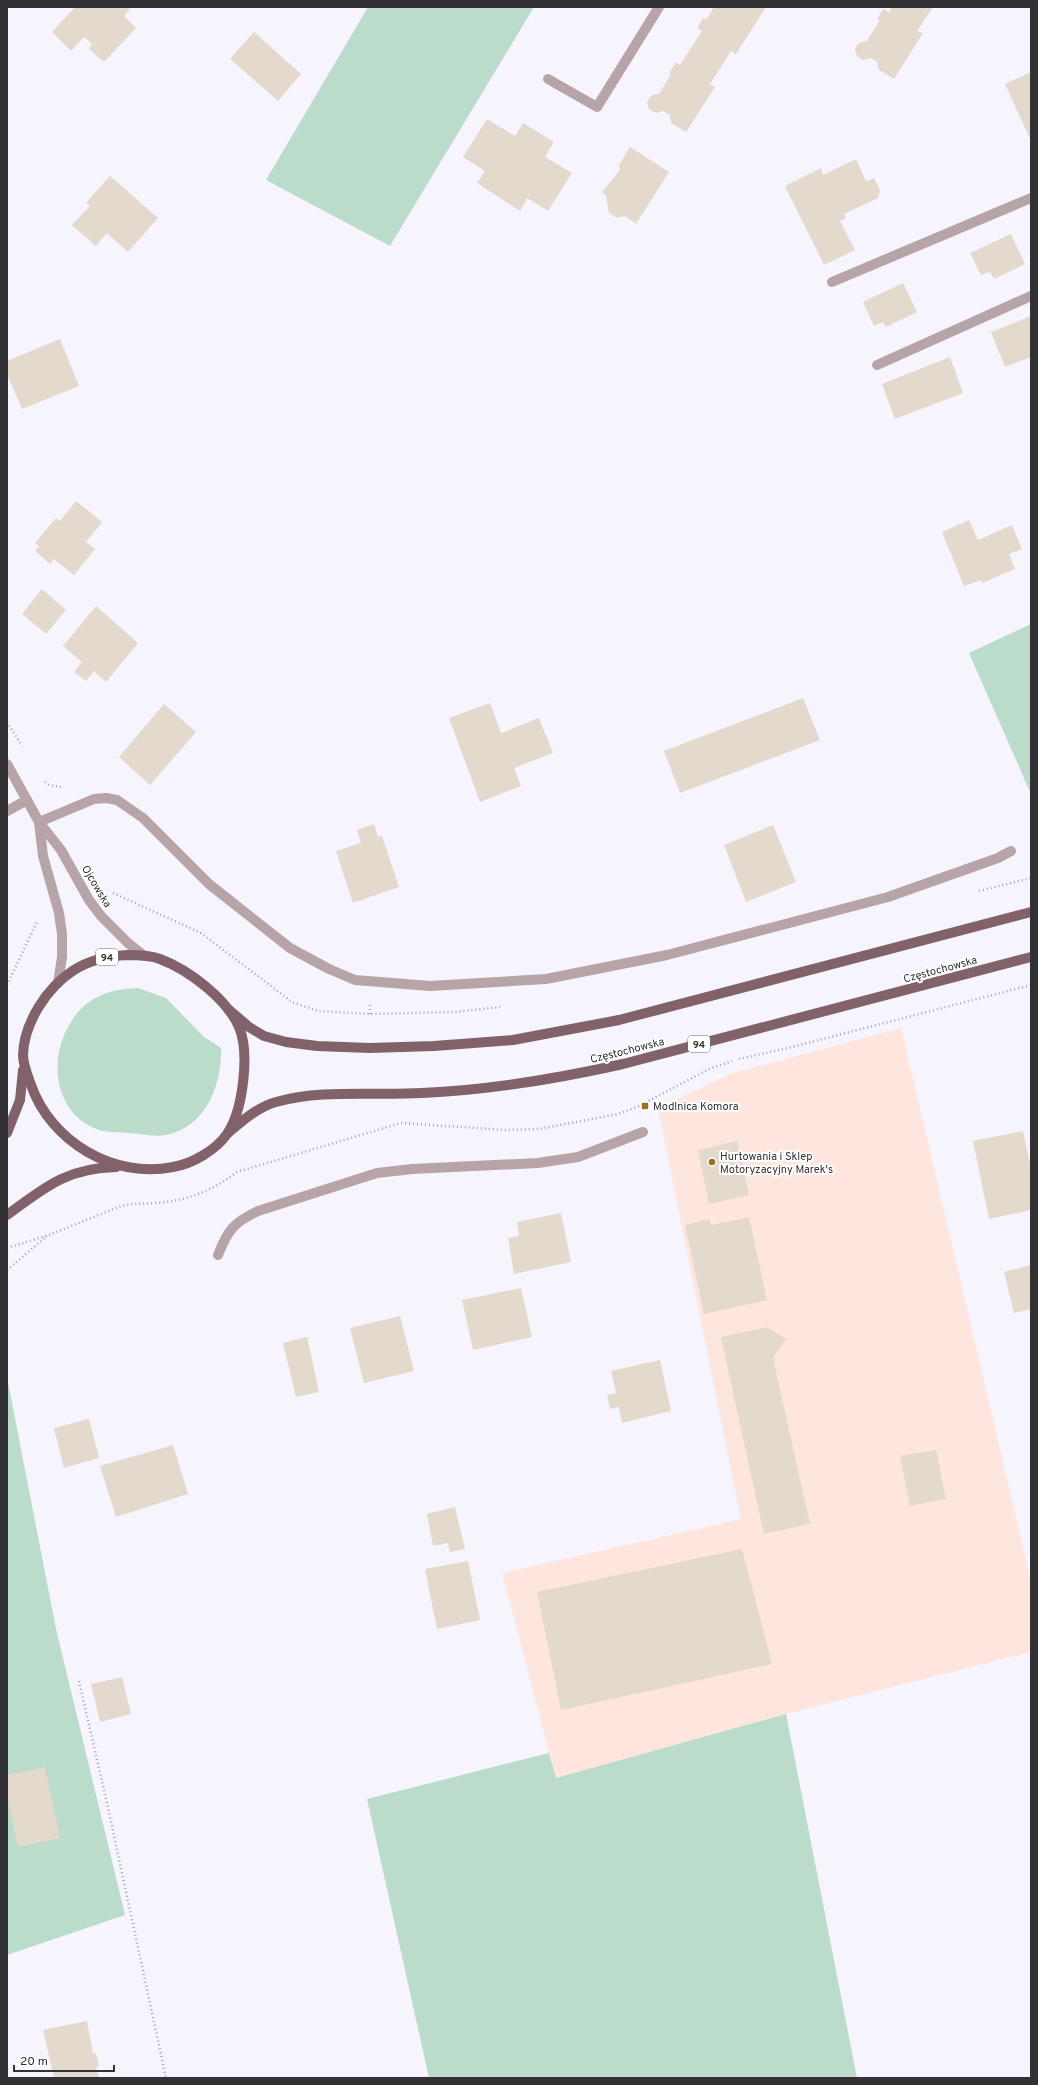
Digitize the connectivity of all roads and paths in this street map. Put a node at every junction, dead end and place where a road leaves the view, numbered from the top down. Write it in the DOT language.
graph roads {
  1 [pos="659,7"];
  2 [pos="548,79"];
  3 [pos="1031,198"];
  4 [pos="832,282"];
  5 [pos="1031,296"];
  6 [pos="877,365"];
  7 [pos="7,722"];
  8 [pos="23,747"];
  9 [pos="7,764"];
  10 [pos="10,775"];
  11 [pos="43,781"];
  12 [pos="27,800"];
  13 [pos="80,805"];
  14 [pos="7,811"];
  15 [pos="39,822"];
  16 [pos="1011,851"];
  17 [pos="1031,878"];
  18 [pos="108,890"];
  19 [pos="977,892"];
  20 [pos="1031,912"];
  21 [pos="39,920"];
  22 [pos="143,955"];
  23 [pos="1031,957"];
  24 [pos="58,983"];
  25 [pos="7,984"];
  26 [pos="1031,984"];
  27 [pos="502,1007"];
  28 [pos="228,1009"];
  29 [pos="23,1056"];
  30 [pos="643,1132"];
  31 [pos="7,1133"];
  32 [pos="228,1133"];
  33 [pos="119,1167"];
  34 [pos="7,1215"];
  35 [pos="49,1234"];
  36 [pos="7,1248"];
  37 [pos="218,1255"];
  38 [pos="7,1270"];
  39 [pos="79,1681"];
  40 [pos="166,2078"];
  1 -- 2 [label="street"];
  3 -- 4 [label="street"];
  5 -- 6 [label="street"];
  7 -- 8 [label="path"];
  9 -- 10 [label="street, Ojcowska"];
  10 -- 12 [label="street, Ojcowska"];
  11 -- 13 [label="path"];
  12 -- 14 [label="street"];
  12 -- 15 [label="street, Ojcowska"];
  13 -- 15 [label="street"];
  13 -- 16 [label="street"];
  15 -- 22 [label="street, Ojcowska"];
  15 -- 24 [label="street, Ojcowska"];
  17 -- 19 [label="path"];
  18 -- 27 [label="path"];
  20 -- 28 [label="main road, 94"];
  21 -- 25 [label="path"];
  22 -- 24 [label="main road, 94"];
  22 -- 28 [label="main road, 94"];
  23 -- 32 [label="main road, Częstochowska / 94"];
  24 -- 29 [label="main road, 94"];
  26 -- 35 [label="path"];
  28 -- 32 [label="main road, 94"];
  29 -- 31 [label="main road, 94"];
  29 -- 33 [label="main road, 94"];
  30 -- 37 [label="street"];
  32 -- 33 [label="main road, 94"];
  33 -- 34 [label="main road, 94"];
  35 -- 36 [label="path"];
  35 -- 38 [label="path"];
  39 -- 40 [label="path"];
}
